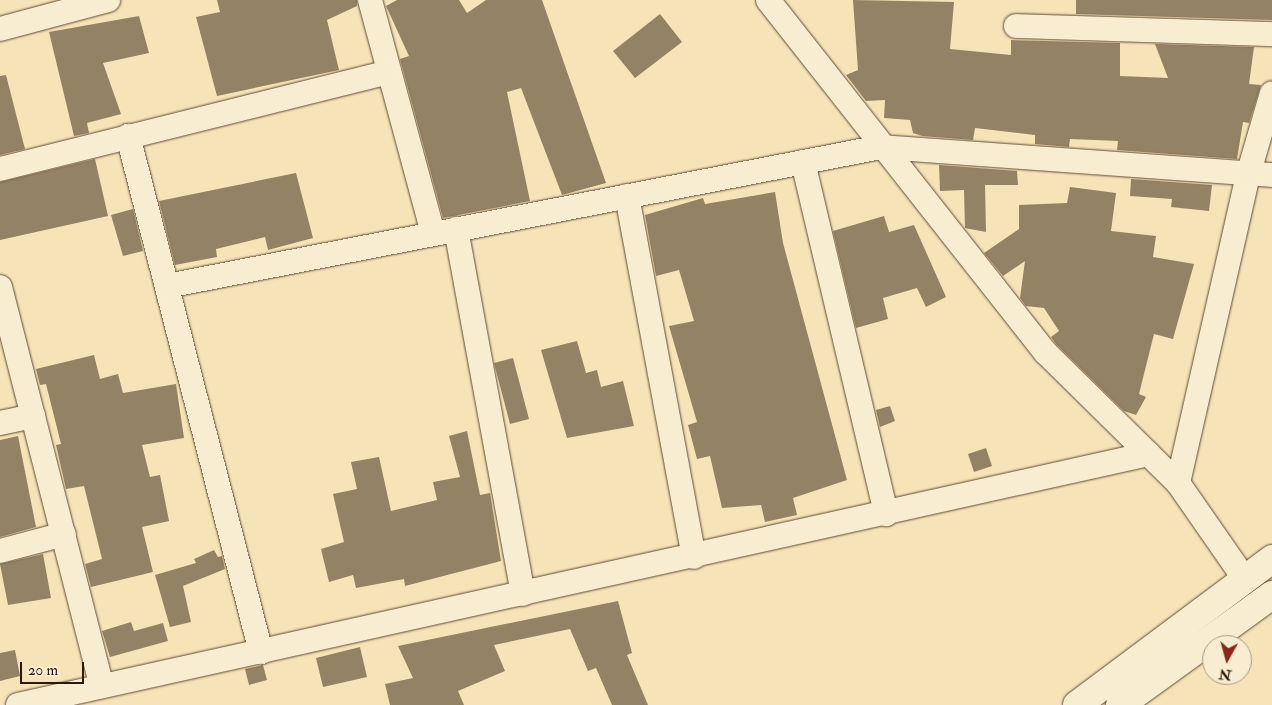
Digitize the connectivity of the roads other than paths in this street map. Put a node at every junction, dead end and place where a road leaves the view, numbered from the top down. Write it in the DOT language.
graph roads {
  1 [pos="108,0"];
  2 [pos="370,0"];
  3 [pos="768,0"];
  4 [pos="50,7"];
  5 [pos="1016,26"];
  6 [pos="0,29"];
  7 [pos="1272,34"];
  8 [pos="389,72"];
  9 [pos="1272,93"];
  10 [pos="128,136"];
  11 [pos="881,147"];
  12 [pos="803,162"];
  13 [pos="0,169"];
  14 [pos="1272,174"];
  15 [pos="1248,175"];
  16 [pos="627,196"];
  17 [pos="444,232"];
  18 [pos="167,286"];
  19 [pos="0,287"];
  20 [pos="34,416"];
  21 [pos="0,423"];
  22 [pos="1148,454"];
  23 [pos="1178,483"];
  24 [pos="886,514"];
  25 [pos="64,534"];
  26 [pos="0,551"];
  27 [pos="694,557"];
  28 [pos="1272,559"];
  29 [pos="1244,578"];
  30 [pos="522,594"];
  31 [pos="1272,594"];
  32 [pos="261,652"];
  33 [pos="102,686"];
  34 [pos="18,705"];
  35 [pos="1077,705"];
  36 [pos="1120,705"];
  1 -- 4 [label="street"];
  2 -- 8 [label="street"];
  3 -- 11 [label="street"];
  4 -- 6 [label="street"];
  5 -- 7 [label="street"];
  8 -- 10 [label="street"];
  8 -- 17 [label="street"];
  9 -- 15 [label="street"];
  10 -- 13 [label="street"];
  10 -- 18 [label="street"];
  11 -- 12 [label="street"];
  11 -- 15 [label="street"];
  11 -- 22 [label="street"];
  12 -- 16 [label="street"];
  12 -- 24 [label="street"];
  14 -- 15 [label="street"];
  15 -- 23 [label="street"];
  16 -- 17 [label="street"];
  16 -- 27 [label="street"];
  17 -- 18 [label="street"];
  17 -- 30 [label="street"];
  18 -- 32 [label="street"];
  19 -- 20 [label="street"];
  20 -- 21 [label="street"];
  20 -- 25 [label="street"];
  22 -- 23 [label="street"];
  22 -- 24 [label="street"];
  23 -- 29 [label="street"];
  24 -- 27 [label="street"];
  25 -- 26 [label="street"];
  25 -- 33 [label="street"];
  27 -- 30 [label="street"];
  28 -- 29 [label="street"];
  29 -- 35 [label="street"];
  30 -- 32 [label="street"];
  31 -- 36 [label="street"];
  32 -- 33 [label="street"];
  33 -- 34 [label="street"];
}
